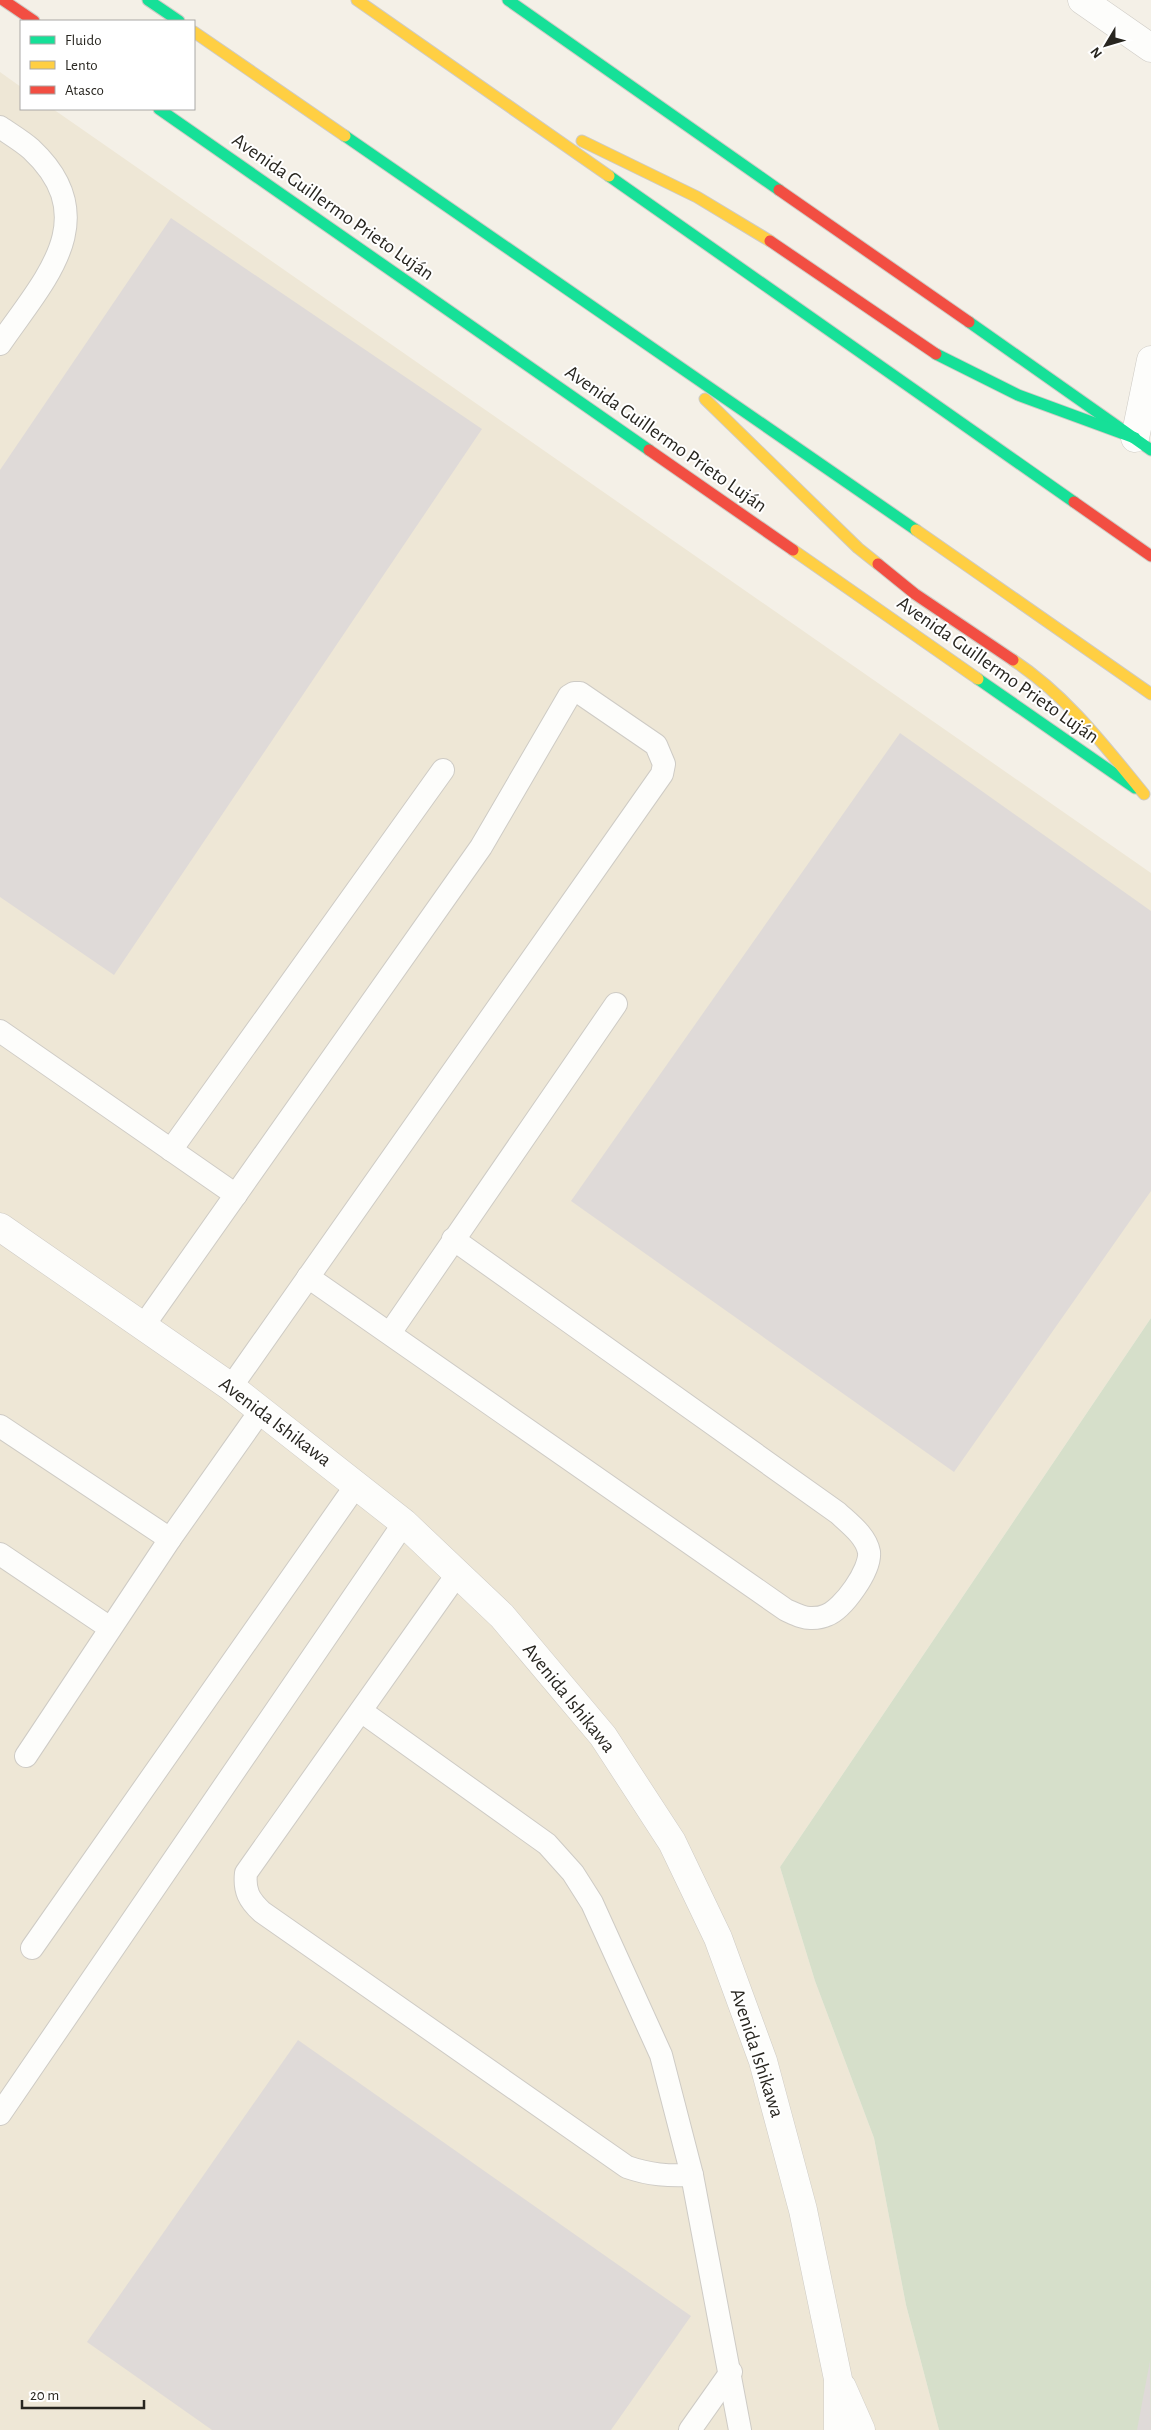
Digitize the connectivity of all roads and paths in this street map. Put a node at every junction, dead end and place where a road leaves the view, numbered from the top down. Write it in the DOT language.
graph roads {
  1 [pos="3,0"];
  2 [pos="148,0"];
  3 [pos="357,0"];
  4 [pos="1082,0"];
  5 [pos="512,1"];
  6 [pos="33,20"];
  7 [pos="178,20"];
  8 [pos="195,33"];
  9 [pos="1151,48"];
  10 [pos="506,104"];
  11 [pos="160,110"];
  12 [pos="0,127"];
  13 [pos="0,344"];
  14 [pos="648,344"];
  15 [pos="1151,360"];
  16 [pos="1143,444"];
  17 [pos="1151,556"];
  18 [pos="1151,694"];
  19 [pos="443,770"];
  20 [pos="1147,797"];
  21 [pos="616,1004"];
  22 [pos="0,1031"];
  23 [pos="171,1150"];
  24 [pos="236,1195"];
  25 [pos="0,1227"];
  26 [pos="453,1239"];
  27 [pos="308,1277"];
  28 [pos="144,1325"];
  29 [pos="390,1333"];
  30 [pos="232,1387"];
  31 [pos="261,1410"];
  32 [pos="0,1426"];
  33 [pos="357,1484"];
  34 [pos="404,1523"];
  35 [pos="170,1539"];
  36 [pos="0,1554"];
  37 [pos="458,1573"];
  38 [pos="110,1628"];
  39 [pos="361,1711"];
  40 [pos="26,1756"];
  41 [pos="32,1948"];
  42 [pos="0,2114"];
  43 [pos="692,2174"];
  44 [pos="730,2372"];
  45 [pos="838,2379"];
  46 [pos="690,2430"];
  47 [pos="740,2430"];
  48 [pos="838,2430"];
  49 [pos="861,2430"];
  1 -- 6 [label="main road"];
  2 -- 7 [label="main road"];
  3 -- 10 [label="main road"];
  4 -- 9 [label="street"];
  5 -- 16 [label="main road"];
  8 -- 14 [label="main road"];
  10 -- 16 [label="main road"];
  10 -- 17 [label="main road"];
  11 -- 20 [label="main road, Avenida Guillermo Prieto Luján"];
  12 -- 13 [label="lane"];
  14 -- 18 [label="main road"];
  14 -- 20 [label="main road"];
  15 -- 16 [label="street"];
  19 -- 23 [label="lane"];
  21 -- 26 [label="lane"];
  22 -- 23 [label="lane"];
  23 -- 24 [label="lane"];
  24 -- 27 [label="lane"];
  24 -- 28 [label="lane"];
  25 -- 28 [label="street, Avenida Ishikawa"];
  26 -- 29 [label="lane"];
  26 -- 29 [label="lane"];
  27 -- 29 [label="lane"];
  27 -- 30 [label="lane"];
  28 -- 30 [label="street, Avenida Ishikawa"];
  30 -- 31 [label="street, Avenida Ishikawa"];
  31 -- 33 [label="street, Avenida Ishikawa"];
  31 -- 35 [label="lane"];
  32 -- 35 [label="lane"];
  33 -- 34 [label="street, Avenida Ishikawa"];
  33 -- 41 [label="lane"];
  34 -- 37 [label="street, Avenida Ishikawa"];
  34 -- 42 [label="lane"];
  35 -- 38 [label="lane"];
  36 -- 38 [label="lane"];
  37 -- 39 [label="lane"];
  37 -- 45 [label="street, Avenida Ishikawa"];
  38 -- 40 [label="lane"];
  39 -- 43 [label="lane"];
  39 -- 43 [label="lane"];
  43 -- 44 [label="lane"];
  44 -- 46 [label="lane"];
  44 -- 47 [label="lane"];
  45 -- 48 [label="street, Avenida Ishikawa"];
  45 -- 49 [label="street, Avenida Ishikawa"];
}
